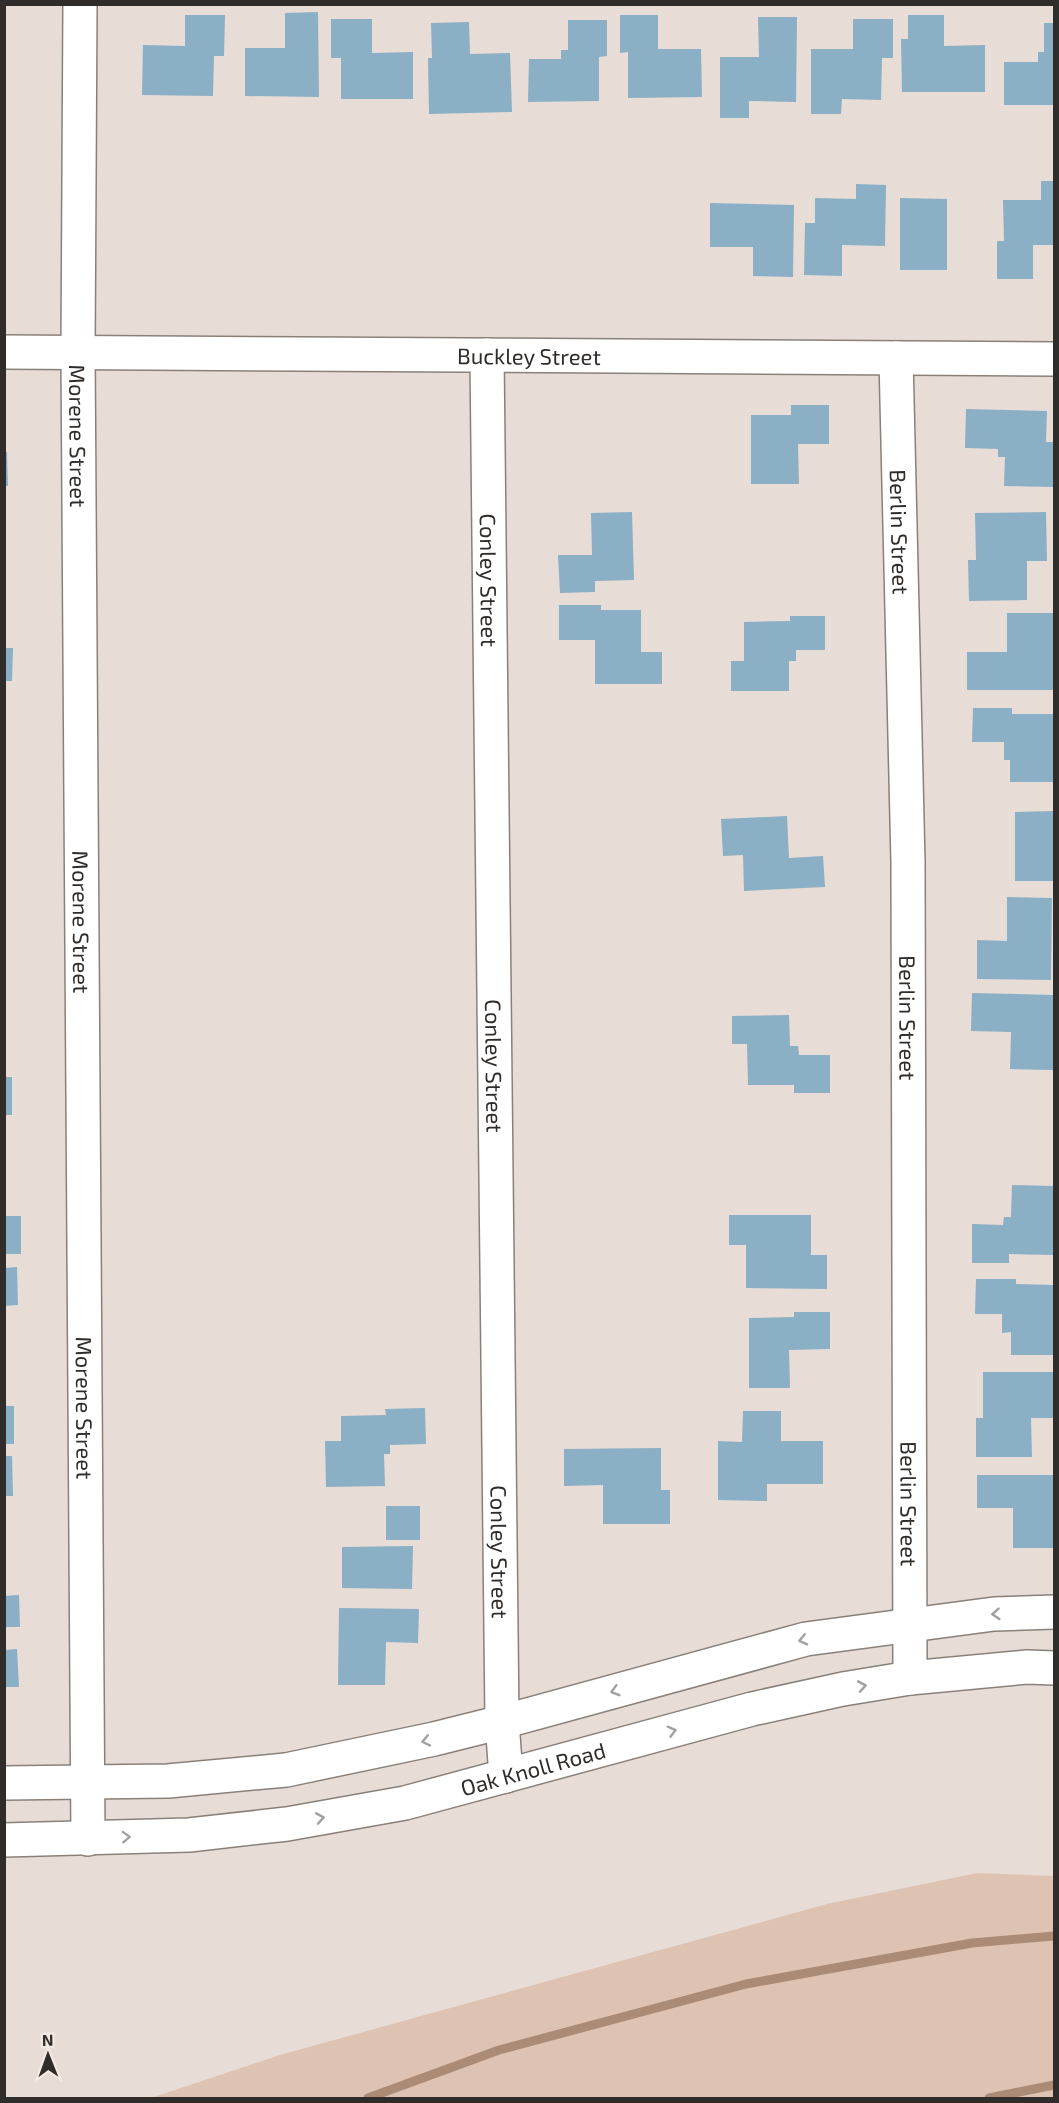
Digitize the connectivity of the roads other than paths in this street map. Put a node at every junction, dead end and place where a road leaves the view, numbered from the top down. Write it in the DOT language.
graph roads {
  1 [pos="80,4"];
  2 [pos="4,352"];
  3 [pos="78,352"];
  4 [pos="487,355"];
  5 [pos="896,358"];
  6 [pos="1054,359"];
  7 [pos="1054,1612"];
  8 [pos="909,1625"];
  9 [pos="1054,1668"];
  10 [pos="910,1678"];
  11 [pos="502,1722"];
  12 [pos="506,1776"];
  13 [pos="89,1782"];
  14 [pos="4,1783"];
  15 [pos="88,1839"];
  16 [pos="4,1840"];
  1 -- 3 [label="street, Morene Street"];
  2 -- 3 [label="street, Buckley Street"];
  3 -- 4 [label="street, Buckley Street"];
  3 -- 13 [label="street, Morene Street"];
  4 -- 5 [label="street, Buckley Street"];
  4 -- 11 [label="street, Conley Street"];
  5 -- 6 [label="street, Buckley Street"];
  5 -- 8 [label="street, Berlin Street"];
  7 -- 8 [label="street, one-way"];
  8 -- 10 [label="street, Berlin Street"];
  8 -- 11 [label="street, one-way"];
  9 -- 10 [label="street, Oak Knoll Road"];
  12 -- 10 [label="street, Oak Knoll Road, one-way"];
  11 -- 12 [label="street, Conley Street"];
  11 -- 13 [label="street, one-way"];
  15 -- 12 [label="street, Oak Knoll Road, one-way"];
  13 -- 14 [label="street"];
  13 -- 15 [label="street, Morene Street"];
  15 -- 16 [label="street, Oak Knoll Road"];
}
